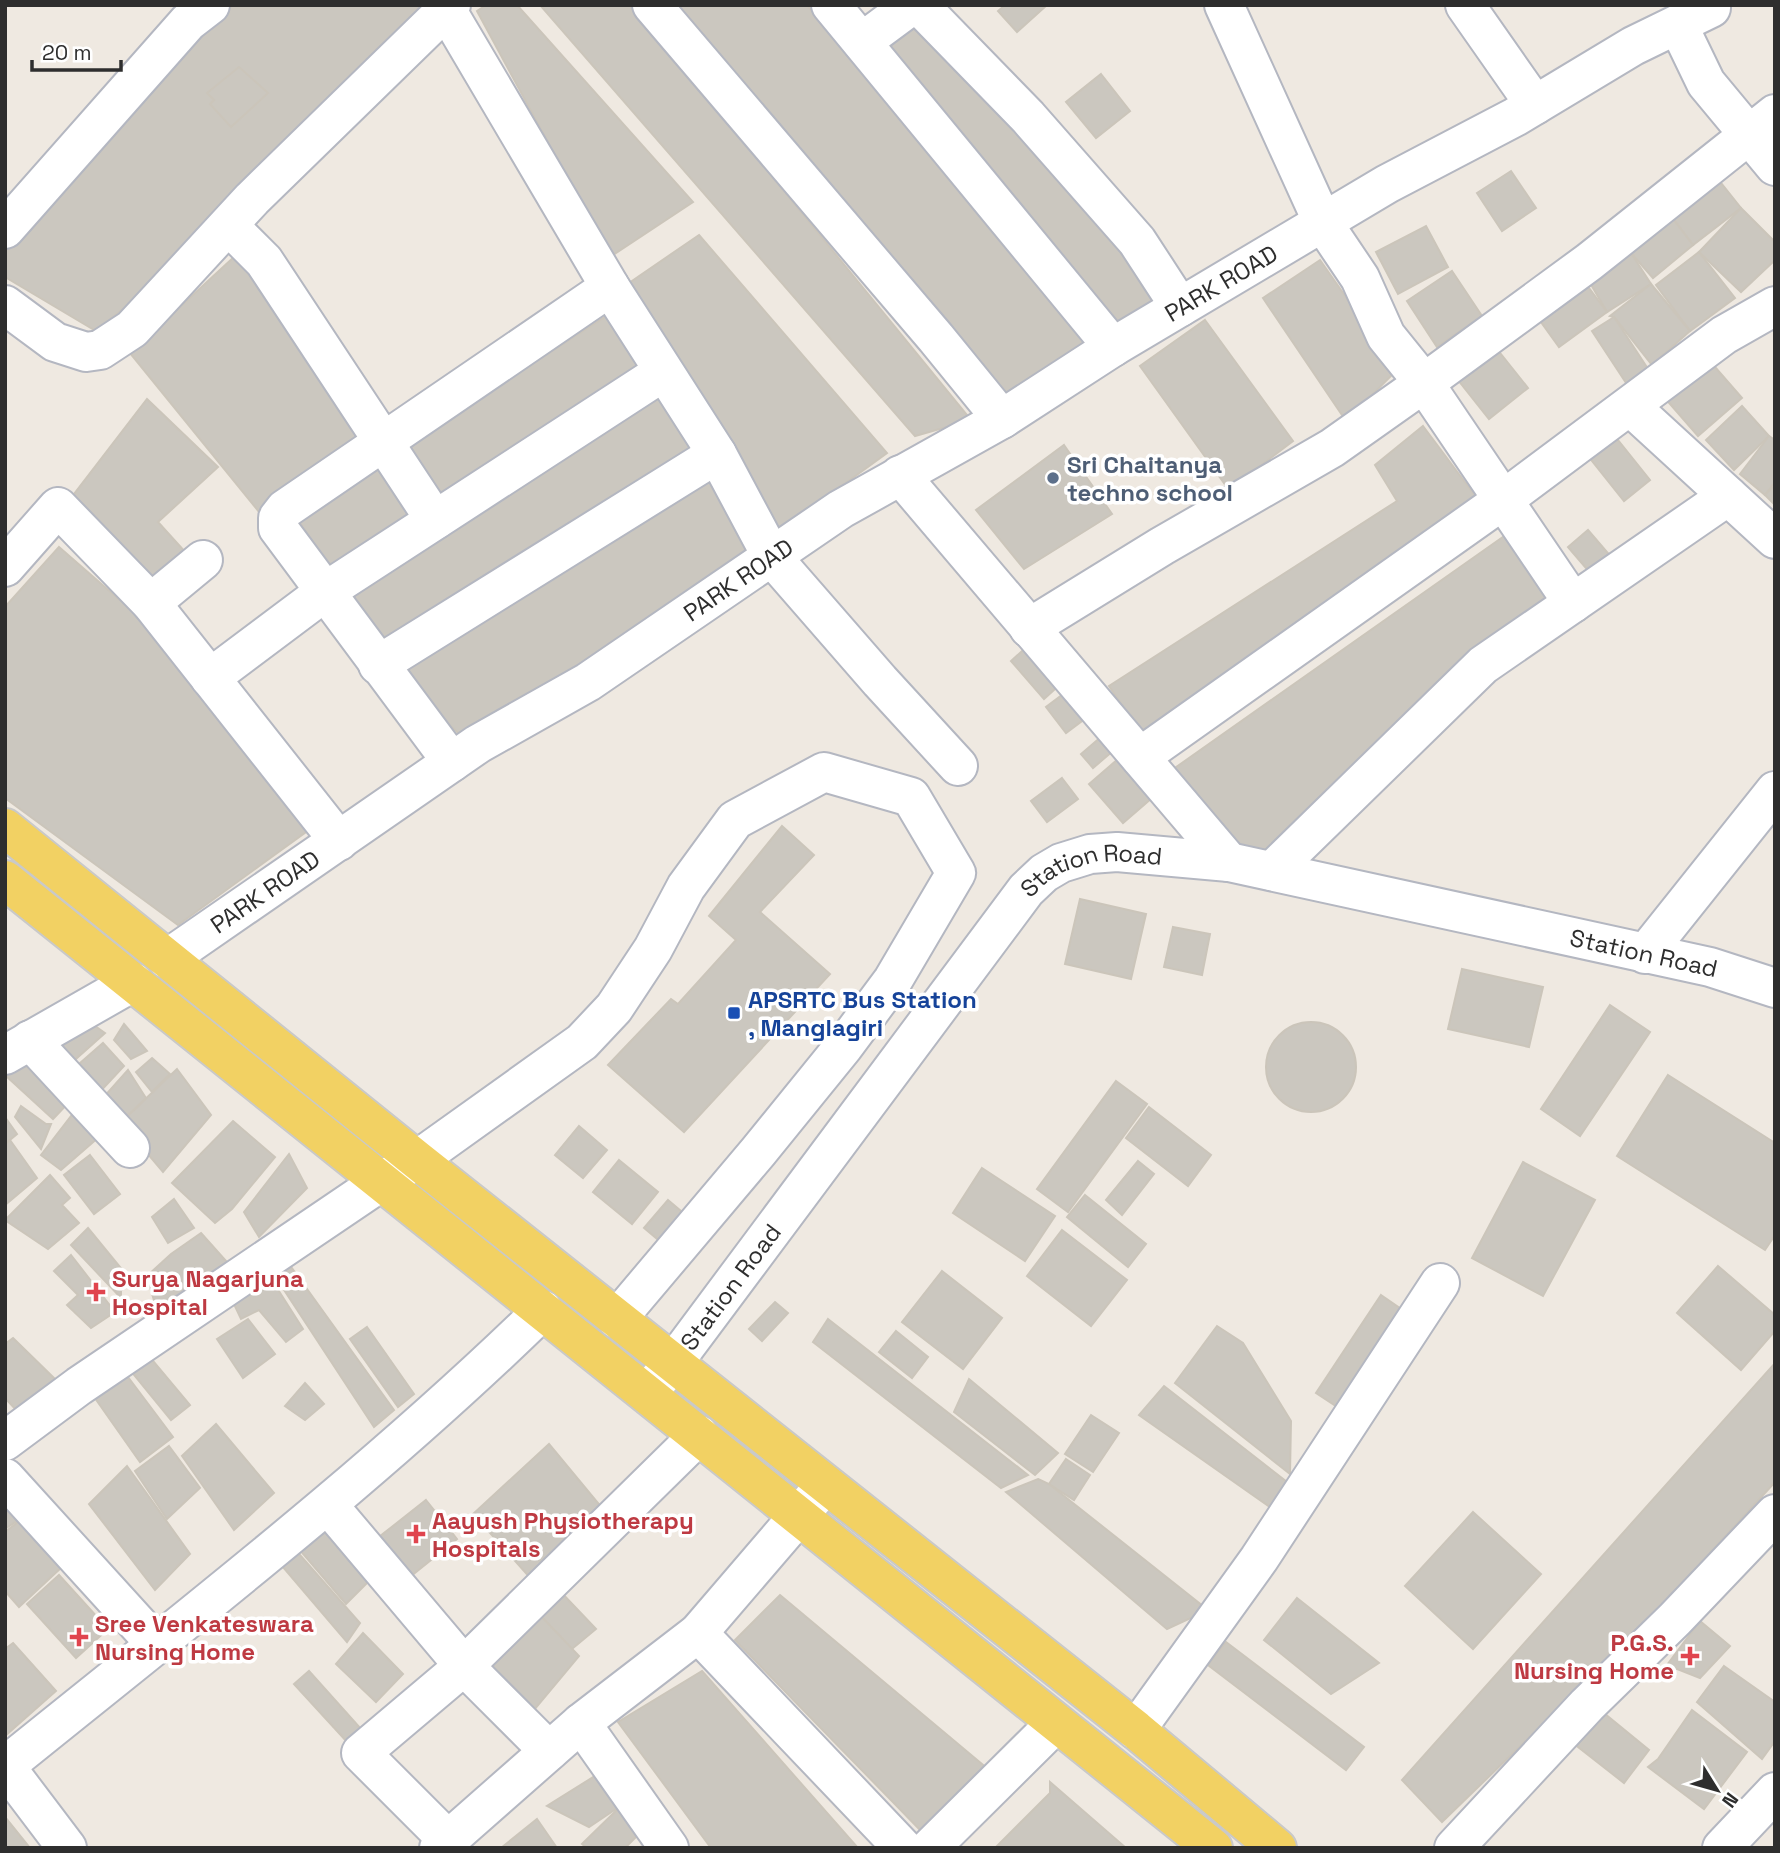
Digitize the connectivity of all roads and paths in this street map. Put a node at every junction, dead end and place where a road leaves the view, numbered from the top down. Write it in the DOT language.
graph roads {
  1 [pos="210,5"];
  2 [pos="652,5"];
  3 [pos="831,5"];
  4 [pos="912,5"];
  5 [pos="919,5"];
  6 [pos="1224,5"];
  7 [pos="1465,5"];
  8 [pos="449,7"];
  9 [pos="1704,11"];
  10 [pos="862,42"];
  11 [pos="1535,105"];
  12 [pos="1762,125"];
  13 [pos="1775,166"];
  14 [pos="1323,223"];
  15 [pos="229,226"];
  16 [pos="5,229"];
  17 [pos="610,287"];
  18 [pos="5,304"];
  19 [pos="1180,306"];
  20 [pos="1775,306"];
  21 [pos="1113,347"];
  22 [pos="663,372"];
  23 [pos="1424,383"];
  24 [pos="1631,407"];
  25 [pos="1003,419"];
  26 [pos="384,442"];
  27 [pos="717,454"];
  28 [pos="900,475"];
  29 [pos="1728,496"];
  30 [pos="1503,500"];
  31 [pos="435,520"];
  32 [pos="1775,539"];
  33 [pos="772,557"];
  34 [pos="203,559"];
  35 [pos="5,567"];
  36 [pos="326,591"];
  37 [pos="151,603"];
  38 [pos="1573,603"];
  39 [pos="1029,628"];
  40 [pos="378,665"];
  41 [pos="210,678"];
  42 [pos="1139,757"];
  43 [pos="452,762"];
  44 [pos="958,766"];
  45 [pos="1775,791"];
  46 [pos="5,828"];
  47 [pos="339,841"];
  48 [pos="1229,862"];
  49 [pos="1272,871"];
  50 [pos="5,880"];
  51 [pos="1645,954"];
  52 [pos="167,959"];
  53 [pos="133,982"];
  54 [pos="1775,988"];
  55 [pos="18,1048"];
  56 [pos="130,1147"];
  57 [pos="417,1160"];
  58 [pos="382,1181"];
  59 [pos="1440,1283"];
  60 [pos="544,1310"];
  61 [pos="617,1318"];
  62 [pos="674,1362"];
  63 [pos="647,1393"];
  64 [pos="699,1435"];
  65 [pos="5,1441"];
  66 [pos="5,1478"];
  67 [pos="825,1485"];
  68 [pos="328,1505"];
  69 [pos="1775,1514"];
  70 [pos="799,1515"];
  71 [pos="698,1633"];
  72 [pos="156,1644"];
  73 [pos="464,1666"];
  74 [pos="581,1723"];
  75 [pos="1056,1723"];
  76 [pos="1136,1730"];
  77 [pos="549,1751"];
  78 [pos="1775,1792"];
  79 [pos="455,1841"];
  80 [pos="67,1848"];
  81 [pos="669,1848"];
  82 [pos="904,1848"];
  83 [pos="929,1848"];
  84 [pos="1213,1848"];
  85 [pos="1277,1848"];
  86 [pos="1454,1848"];
  87 [pos="1722,1848"];
  1 -- 16 [label="street"];
  2 -- 25 [label="street"];
  3 -- 10 [label="street"];
  4 -- 10 [label="street"];
  5 -- 19 [label="street"];
  6 -- 14 [label="street"];
  7 -- 11 [label="street"];
  8 -- 15 [label="street"];
  8 -- 17 [label="street"];
  9 -- 11 [label="street, PARK ROAD"];
  9 -- 12 [label="street"];
  10 -- 21 [label="street"];
  11 -- 14 [label="street, PARK ROAD"];
  12 -- 13 [label="street"];
  12 -- 23 [label="street"];
  14 -- 19 [label="street, PARK ROAD"];
  14 -- 23 [label="street"];
  15 -- 18 [label="street"];
  15 -- 26 [label="street"];
  17 -- 22 [label="street"];
  17 -- 26 [label="street"];
  19 -- 21 [label="street, PARK ROAD"];
  20 -- 24 [label="street"];
  21 -- 25 [label="street, PARK ROAD"];
  22 -- 27 [label="street"];
  22 -- 31 [label="street"];
  23 -- 30 [label="street"];
  23 -- 39 [label="street"];
  24 -- 29 [label="street"];
  24 -- 30 [label="street"];
  25 -- 28 [label="street, PARK ROAD"];
  26 -- 31 [label="street"];
  26 -- 36 [label="street"];
  27 -- 33 [label="street"];
  27 -- 40 [label="street"];
  28 -- 33 [label="street, PARK ROAD"];
  28 -- 39 [label="street"];
  29 -- 32 [label="street"];
  29 -- 38 [label="street"];
  30 -- 38 [label="street"];
  30 -- 42 [label="street"];
  31 -- 36 [label="street"];
  33 -- 43 [label="street, PARK ROAD"];
  33 -- 44 [label="street"];
  34 -- 37 [label="street"];
  35 -- 37 [label="street"];
  36 -- 40 [label="street"];
  36 -- 41 [label="street"];
  37 -- 41 [label="street"];
  38 -- 49 [label="street"];
  39 -- 42 [label="street"];
  40 -- 43 [label="street"];
  41 -- 47 [label="street"];
  42 -- 48 [label="street"];
  43 -- 47 [label="street, PARK ROAD"];
  45 -- 51 [label="street"];
  46 -- 52 [label="main road"];
  47 -- 52 [label="street, PARK ROAD"];
  48 -- 49 [label="street, Station Road"];
  48 -- 62 [label="street, Station Road"];
  49 -- 51 [label="street, Station Road"];
  50 -- 53 [label="main road"];
  51 -- 54 [label="street, Station Road"];
  52 -- 57 [label="main road"];
  53 -- 55 [label="street"];
  53 -- 58 [label="main road"];
  55 -- 56 [label="street"];
  57 -- 58 [label="street"];
  57 -- 61 [label="main road"];
  57 -- 61 [label="street"];
  58 -- 60 [label="main road"];
  58 -- 65 [label="street"];
  59 -- 76 [label="street"];
  60 -- 63 [label="main road"];
  60 -- 68 [label="street"];
  61 -- 62 [label="main road"];
  62 -- 63 [label="street, Station Road"];
  62 -- 67 [label="main road"];
  63 -- 64 [label="main road"];
  64 -- 70 [label="main road"];
  64 -- 73 [label="street"];
  66 -- 72 [label="street"];
  67 -- 70 [label="street"];
  67 -- 76 [label="main road"];
  68 -- 72 [label="street"];
  68 -- 73 [label="street"];
  69 -- 86 [label="street"];
  70 -- 71 [label="street"];
  70 -- 75 [label="main road"];
  71 -- 74 [label="street"];
  71 -- 82 [label="street"];
  72 -- 80 [label="street"];
  73 -- 77 [label="street"];
  73 -- 79 [label="street"];
  74 -- 77 [label="street"];
  74 -- 81 [label="street"];
  75 -- 83 [label="street"];
  75 -- 84 [label="main road"];
  76 -- 85 [label="main road"];
  77 -- 79 [label="street"];
  78 -- 87 [label="street"];
}
